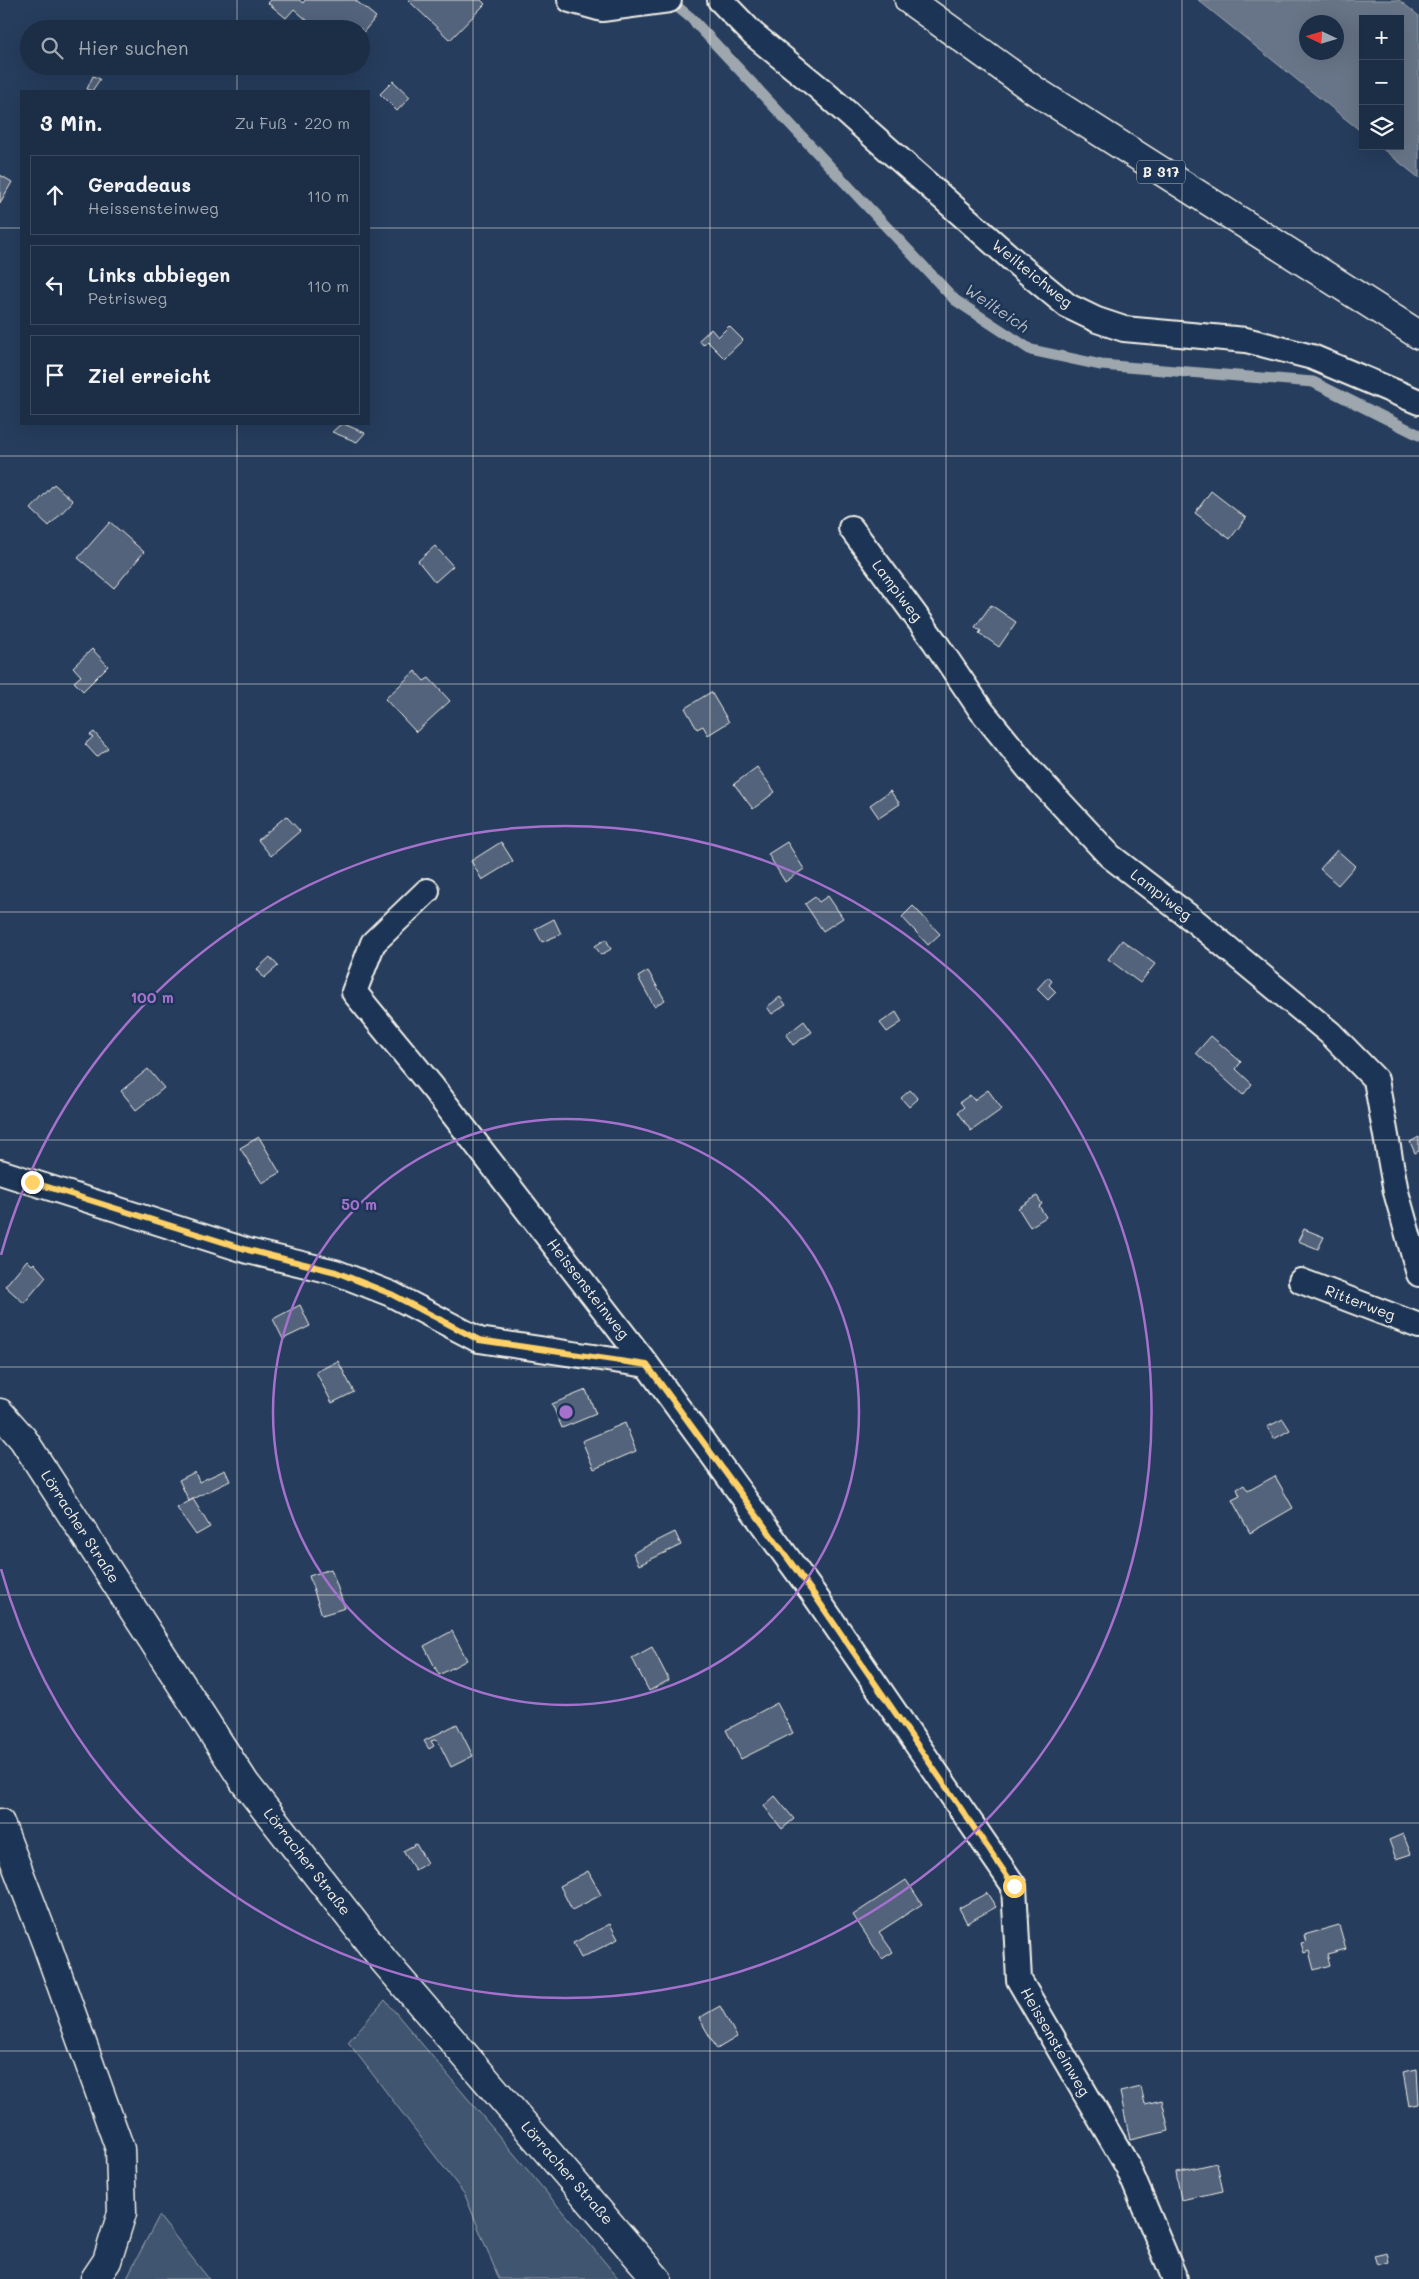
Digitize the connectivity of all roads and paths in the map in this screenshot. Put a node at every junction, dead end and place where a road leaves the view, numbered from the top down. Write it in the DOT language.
graph roads {
  1 [pos="570,0"];
  2 [pos="669,0"];
  3 [pos="720,0"];
  4 [pos="909,0"];
  5 [pos="1419,335"];
  6 [pos="1419,402"];
  7 [pos="851,528"];
  8 [pos="427,891"];
  9 [pos="0,1172"];
  10 [pos="1419,1274"];
  11 [pos="1301,1281"];
  12 [pos="1419,1326"];
  13 [pos="647,1365"];
  14 [pos="0,1413"];
  15 [pos="0,1823"];
  16 [pos="95,2279"];
  17 [pos="657,2279"];
  18 [pos="1175,2279"];
  1 -- 2 [label="lane"];
  3 -- 6 [label="lane, Weilteichweg"];
  4 -- 5 [label="street, B 317"];
  7 -- 10 [label="lane, Lampiweg"];
  8 -- 13 [label="lane, Heissensteinweg"];
  9 -- 13 [label="lane"];
  11 -- 12 [label="lane, Ritterweg"];
  13 -- 18 [label="lane, Heissensteinweg"];
  14 -- 17 [label="street, Lörracher Straße"];
  15 -- 16 [label="street"];
}
